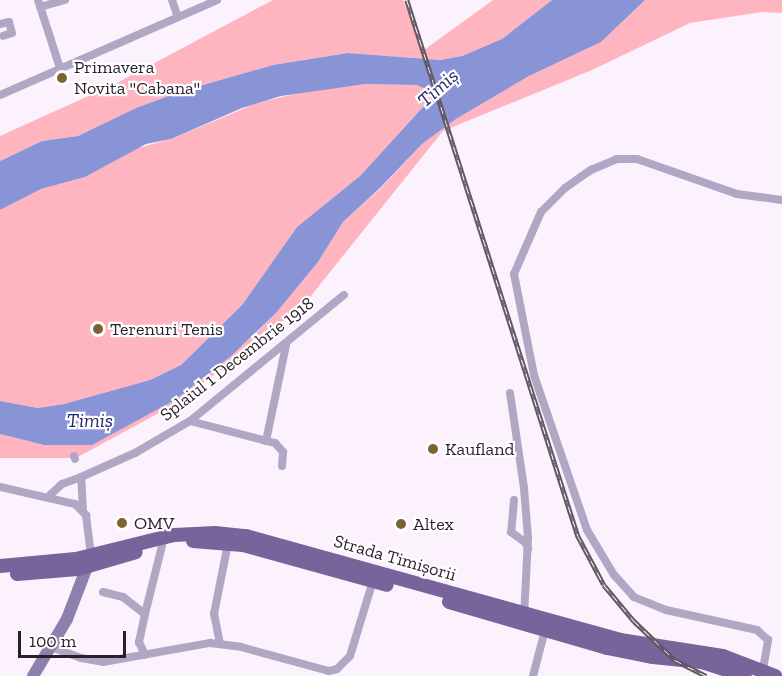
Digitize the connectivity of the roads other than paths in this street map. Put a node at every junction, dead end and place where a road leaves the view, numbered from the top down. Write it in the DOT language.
graph roads {
  1 [pos="65,0"];
  2 [pos="172,0"];
  3 [pos="217,0"];
  4 [pos="39,4"];
  5 [pos="178,17"];
  6 [pos="0,24"];
  7 [pos="3,36"];
  8 [pos="60,68"];
  9 [pos="0,95"];
  10 [pos="782,200"];
  11 [pos="344,295"];
  12 [pos="286,345"];
  13 [pos="265,362"];
  14 [pos="282,364"];
  15 [pos="510,393"];
  16 [pos="190,421"];
  17 [pos="266,441"];
  18 [pos="282,466"];
  19 [pos="81,477"];
  20 [pos="0,487"];
  21 [pos="48,497"];
  22 [pos="514,500"];
  23 [pos="83,511"];
  24 [pos="228,543"];
  25 [pos="162,546"];
  26 [pos="528,548"];
  27 [pos="90,561"];
  28 [pos="0,566"];
  29 [pos="0,574"];
  30 [pos="373,581"];
  31 [pos="103,592"];
  32 [pos="145,614"];
  33 [pos="524,619"];
  34 [pos="546,625"];
  35 [pos="220,644"];
  36 [pos="51,647"];
  37 [pos="145,655"];
  38 [pos="766,674"];
  39 [pos="33,676"];
  40 [pos="533,676"];
  41 [pos="746,676"];
  1 -- 4 [label="street"];
  2 -- 5 [label="street"];
  3 -- 5 [label="street"];
  4 -- 8 [label="street"];
  5 -- 8 [label="street"];
  6 -- 7 [label="street"];
  8 -- 9 [label="street"];
  10 -- 38 [label="street"];
  11 -- 12 [label="street, Splaiul 1 Decembrie 1918"];
  12 -- 13 [label="street, Splaiul 1 Decembrie 1918"];
  12 -- 14 [label="street"];
  13 -- 14 [label="street"];
  13 -- 16 [label="street, Splaiul 1 Decembrie 1918"];
  14 -- 17 [label="street"];
  15 -- 26 [label="street"];
  16 -- 17 [label="street"];
  16 -- 19 [label="street, Splaiul 1 Decembrie 1918"];
  17 -- 18 [label="street"];
  19 -- 21 [label="street, Splaiul 1 Decembrie 1918"];
  19 -- 23 [label="street"];
  20 -- 21 [label="street"];
  21 -- 23 [label="street"];
  22 -- 26 [label="street"];
  23 -- 27 [label="street"];
  24 -- 25 [label="main road, Strada Timișorii"];
  24 -- 30 [label="main road, Strada Timișorii"];
  24 -- 35 [label="street"];
  25 -- 27 [label="main road, Strada Timișorii"];
  25 -- 32 [label="street"];
  26 -- 33 [label="street"];
  27 -- 28 [label="main road, Strada Timișorii"];
  27 -- 29 [label="main road, Strada Timișorii"];
  27 -- 33 [label="main road, Strada Timișorii"];
  27 -- 36 [label="street"];
  30 -- 33 [label="main road, Strada Timișorii"];
  30 -- 35 [label="street"];
  31 -- 32 [label="street"];
  32 -- 37 [label="street"];
  33 -- 34 [label="main road, Strada Timișorii"];
  34 -- 38 [label="main road, Strada Timișorii"];
  34 -- 40 [label="street"];
  34 -- 41 [label="main road, Strada Timișorii"];
  35 -- 37 [label="street"];
  36 -- 37 [label="street"];
  36 -- 39 [label="street"];
}
